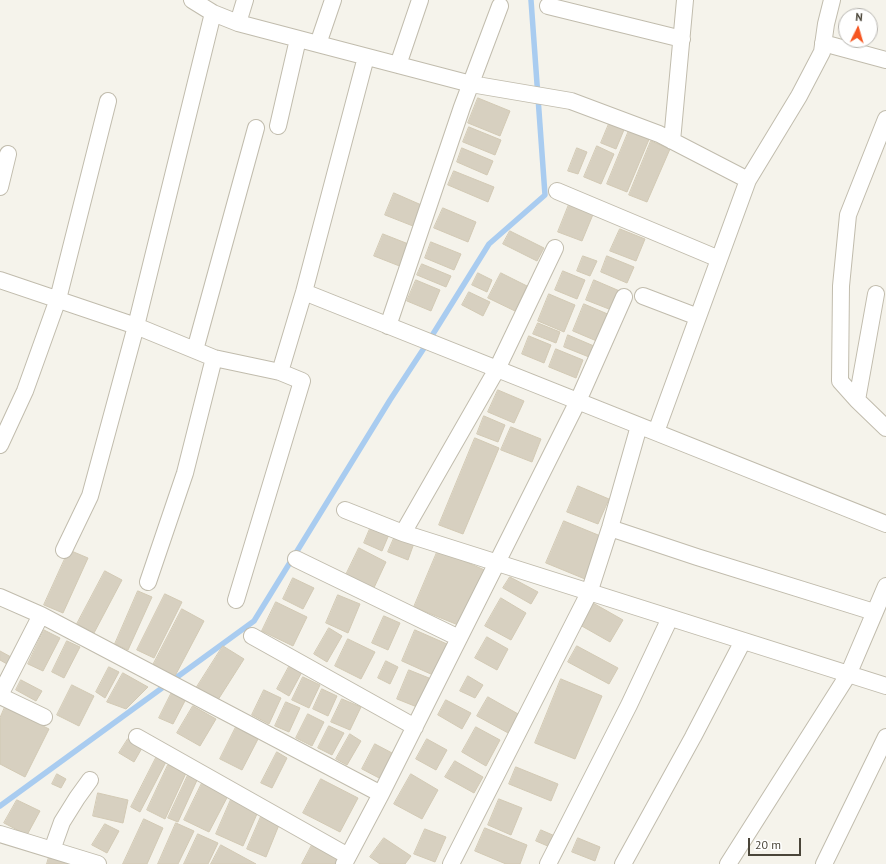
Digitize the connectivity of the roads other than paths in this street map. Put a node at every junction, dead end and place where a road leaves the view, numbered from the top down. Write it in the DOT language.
graph roads {
  1 [pos="192,0"];
  2 [pos="245,0"];
  3 [pos="333,0"];
  4 [pos="420,0"];
  5 [pos="685,0"];
  6 [pos="832,0"];
  7 [pos="500,6"];
  8 [pos="548,6"];
  9 [pos="213,14"];
  10 [pos="238,23"];
  11 [pos="298,39"];
  12 [pos="682,39"];
  13 [pos="823,43"];
  14 [pos="318,44"];
  15 [pos="366,57"];
  16 [pos="886,60"];
  17 [pos="398,65"];
  18 [pos="471,84"];
  19 [pos="108,101"];
  20 [pos="886,119"];
  21 [pos="278,126"];
  22 [pos="256,128"];
  23 [pos="672,141"];
  24 [pos="8,154"];
  25 [pos="748,180"];
  26 [pos="0,187"];
  27 [pos="557,191"];
  28 [pos="555,248"];
  29 [pos="719,259"];
  30 [pos="0,280"];
  31 [pos="304,292"];
  32 [pos="876,294"];
  33 [pos="643,296"];
  34 [pos="624,297"];
  35 [pos="58,299"];
  36 [pos="698,317"];
  37 [pos="136,326"];
  38 [pos="388,326"];
  39 [pos="195,350"];
  40 [pos="214,358"];
  41 [pos="497,369"];
  42 [pos="280,372"];
  43 [pos="857,400"];
  44 [pos="578,401"];
  45 [pos="639,426"];
  46 [pos="886,428"];
  47 [pos="656,432"];
  48 [pos="0,445"];
  49 [pos="345,510"];
  50 [pos="886,524"];
  51 [pos="610,528"];
  52 [pos="403,533"];
  53 [pos="64,550"];
  54 [pos="296,559"];
  55 [pos="498,562"];
  56 [pos="148,582"];
  57 [pos="886,586"];
  58 [pos="588,593"];
  59 [pos="0,597"];
  60 [pos="236,600"];
  61 [pos="874,612"];
  62 [pos="41,615"];
  63 [pos="670,618"];
  64 [pos="252,636"];
  65 [pos="459,638"];
  66 [pos="743,641"];
  67 [pos="848,675"];
  68 [pos="886,686"];
  69 [pos="0,696"];
  70 [pos="44,717"];
  71 [pos="415,727"];
  72 [pos="137,737"];
  73 [pos="886,737"];
  74 [pos="90,780"];
  75 [pos="381,794"];
  76 [pos="0,834"];
  77 [pos="52,850"];
  78 [pos="346,860"];
  79 [pos="98,864"];
  80 [pos="451,864"];
  81 [pos="548,864"];
  82 [pos="623,864"];
  83 [pos="728,864"];
  84 [pos="824,864"];
  1 -- 9 [label="street"];
  2 -- 10 [label="street"];
  3 -- 14 [label="street"];
  4 -- 17 [label="street"];
  5 -- 12 [label="street"];
  6 -- 13 [label="street"];
  7 -- 18 [label="street"];
  8 -- 12 [label="street"];
  9 -- 10 [label="street"];
  9 -- 37 [label="street"];
  10 -- 11 [label="street"];
  11 -- 14 [label="street"];
  11 -- 21 [label="street"];
  12 -- 23 [label="street"];
  13 -- 16 [label="street"];
  13 -- 25 [label="street"];
  14 -- 15 [label="street"];
  15 -- 17 [label="street"];
  15 -- 31 [label="street"];
  17 -- 18 [label="street"];
  18 -- 23 [label="street"];
  18 -- 38 [label="street"];
  19 -- 35 [label="street"];
  20 -- 43 [label="street"];
  22 -- 39 [label="street"];
  23 -- 25 [label="street"];
  24 -- 26 [label="street"];
  25 -- 29 [label="street"];
  27 -- 29 [label="street"];
  28 -- 41 [label="street"];
  29 -- 36 [label="street"];
  30 -- 35 [label="street"];
  31 -- 38 [label="street"];
  31 -- 42 [label="street"];
  32 -- 43 [label="street"];
  33 -- 36 [label="street"];
  34 -- 44 [label="street"];
  35 -- 37 [label="street"];
  35 -- 48 [label="street"];
  36 -- 47 [label="street"];
  37 -- 39 [label="street"];
  37 -- 53 [label="street"];
  38 -- 41 [label="street"];
  39 -- 40 [label="street"];
  40 -- 42 [label="street"];
  40 -- 56 [label="street"];
  41 -- 44 [label="street"];
  41 -- 52 [label="street"];
  42 -- 60 [label="street"];
  43 -- 46 [label="street"];
  44 -- 45 [label="street"];
  44 -- 55 [label="street"];
  45 -- 47 [label="street"];
  45 -- 51 [label="street"];
  47 -- 50 [label="street"];
  49 -- 52 [label="street"];
  51 -- 58 [label="street"];
  51 -- 61 [label="street"];
  52 -- 55 [label="street"];
  54 -- 65 [label="street"];
  55 -- 58 [label="street"];
  55 -- 65 [label="street"];
  57 -- 61 [label="street"];
  58 -- 63 [label="street"];
  58 -- 80 [label="street"];
  59 -- 62 [label="street"];
  61 -- 67 [label="street"];
  62 -- 69 [label="street"];
  62 -- 75 [label="street"];
  63 -- 66 [label="street"];
  63 -- 81 [label="street"];
  64 -- 71 [label="street"];
  65 -- 71 [label="street"];
  66 -- 67 [label="street"];
  66 -- 82 [label="street"];
  67 -- 68 [label="street"];
  67 -- 83 [label="street"];
  69 -- 70 [label="street"];
  71 -- 75 [label="street"];
  72 -- 78 [label="street"];
  73 -- 84 [label="street"];
  74 -- 77 [label="street"];
  75 -- 78 [label="street"];
  76 -- 77 [label="street"];
  77 -- 79 [label="street"];
}
